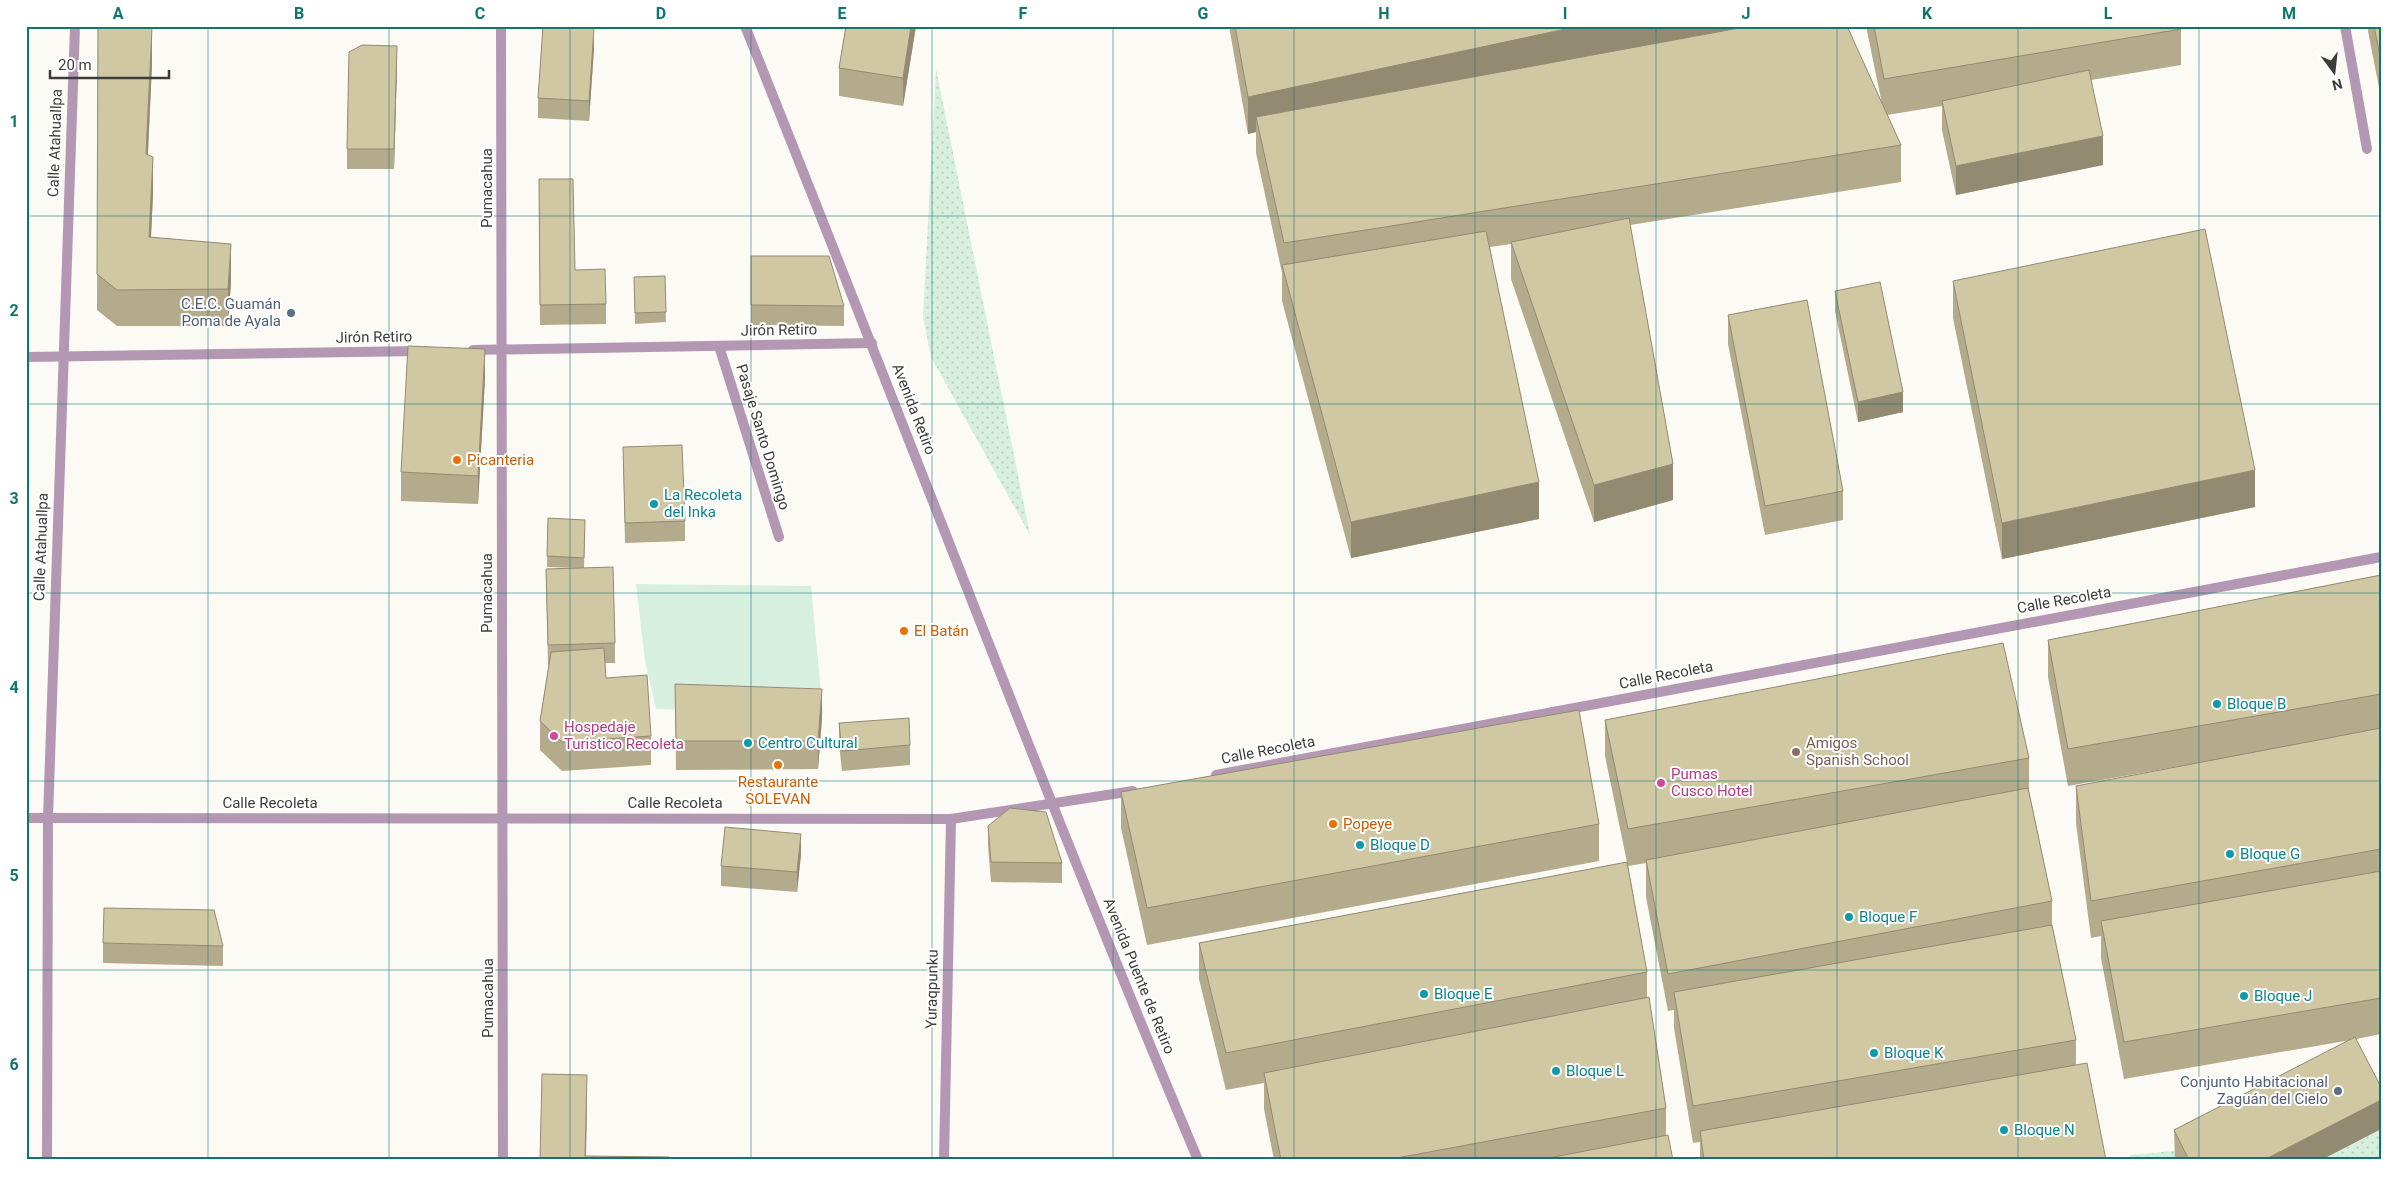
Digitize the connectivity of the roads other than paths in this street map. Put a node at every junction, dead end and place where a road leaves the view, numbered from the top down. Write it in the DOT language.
graph roads {
  1 [pos="74,26"];
  2 [pos="501,26"];
  3 [pos="745,26"];
  4 [pos="2345,26"];
  5 [pos="2367,149"];
  6 [pos="872,343"];
  7 [pos="719,346"];
  8 [pos="462,350"];
  9 [pos="502,350"];
  10 [pos="432,351"];
  11 [pos="62,356"];
  12 [pos="26,357"];
  13 [pos="779,537"];
  14 [pos="2381,557"];
  15 [pos="1207,777"];
  16 [pos="1148,788"];
  17 [pos="1052,804"];
  18 [pos="26,818"];
  19 [pos="48,818"];
  20 [pos="502,818"];
  21 [pos="951,818"];
  22 [pos="47,1160"];
  23 [pos="503,1160"];
  24 [pos="944,1160"];
  25 [pos="1198,1160"];
  1 -- 11 [label="street, Calle Atahuallpa"];
  2 -- 9 [label="street, Pumacahua"];
  3 -- 6 [label="street, Avenida Retiro"];
  4 -- 5 [label="street"];
  6 -- 7 [label="street, Jirón Retiro"];
  6 -- 17 [label="street, Avenida Retiro"];
  7 -- 9 [label="street, Jirón Retiro"];
  7 -- 13 [label="street, Pasaje Santo Domingo"];
  8 -- 9 [label="street, Jirón Retiro"];
  9 -- 20 [label="street, Pumacahua"];
  10 -- 11 [label="street, Jirón Retiro"];
  11 -- 12 [label="street, Jirón Retiro"];
  11 -- 19 [label="street, Calle Atahuallpa"];
  14 -- 15 [label="street, Calle Recoleta"];
  16 -- 17 [label="street, Calle Recoleta"];
  17 -- 21 [label="street, Calle Recoleta"];
  17 -- 25 [label="street, Avenida Puente de Retiro"];
  18 -- 19 [label="street, Calle Recoleta"];
  19 -- 20 [label="street, Calle Recoleta"];
  19 -- 22 [label="street, Calle Atahuallpa"];
  20 -- 21 [label="street, Calle Recoleta"];
  20 -- 23 [label="street, Pumacahua"];
  21 -- 24 [label="street, Yuraqpunku"];
}
